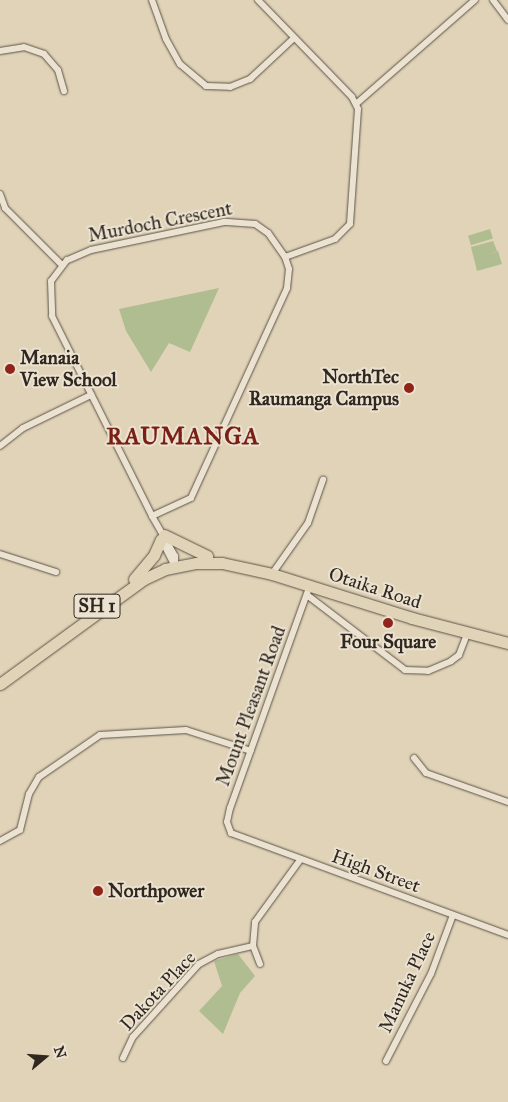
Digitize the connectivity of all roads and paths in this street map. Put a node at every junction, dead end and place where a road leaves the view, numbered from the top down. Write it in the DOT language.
graph roads {
  1 [pos="152,0"];
  2 [pos="258,0"];
  3 [pos="475,0"];
  4 [pos="493,0"];
  5 [pos="508,20"];
  6 [pos="294,38"];
  7 [pos="0,51"];
  8 [pos="64,91"];
  9 [pos="356,104"];
  10 [pos="0,194"];
  11 [pos="285,257"];
  12 [pos="62,265"];
  13 [pos="91,395"];
  14 [pos="0,446"];
  15 [pos="323,480"];
  16 [pos="152,516"];
  17 [pos="161,534"];
  18 [pos="0,554"];
  19 [pos="207,556"];
  20 [pos="174,562"];
  21 [pos="56,572"];
  22 [pos="272,574"];
  23 [pos="134,579"];
  24 [pos="308,590"];
  25 [pos="467,634"];
  26 [pos="508,643"];
  27 [pos="0,677"];
  28 [pos="0,684"];
  29 [pos="251,751"];
  30 [pos="414,758"];
  31 [pos="508,802"];
  32 [pos="234,836"];
  33 [pos="0,840"];
  34 [pos="300,860"];
  35 [pos="453,915"];
  36 [pos="508,935"];
  37 [pos="253,946"];
  38 [pos="260,964"];
  39 [pos="123,1058"];
  40 [pos="386,1061"];
  1 -- 6 [label="street"];
  2 -- 6 [label="street"];
  3 -- 9 [label="street"];
  4 -- 5 [label="street"];
  6 -- 9 [label="street"];
  7 -- 8 [label="street"];
  9 -- 11 [label="street"];
  10 -- 12 [label="street"];
  11 -- 12 [label="street, Murdoch Crescent"];
  11 -- 16 [label="street"];
  12 -- 13 [label="street"];
  13 -- 14 [label="street"];
  13 -- 16 [label="street"];
  15 -- 22 [label="street"];
  16 -- 17 [label="street"];
  17 -- 19 [label="highway"];
  17 -- 20 [label="street"];
  17 -- 23 [label="highway"];
  18 -- 21 [label="street"];
  19 -- 20 [label="highway, Otaika Road / SH 1"];
  19 -- 22 [label="highway, Otaika Road / SH 1"];
  20 -- 22 [label="highway, Otaika Road / SH 1"];
  20 -- 23 [label="highway, Otaika Road / SH 1"];
  20 -- 28 [label="highway, Otaika Road / SH 1"];
  22 -- 24 [label="highway, Otaika Road / SH 1"];
  23 -- 27 [label="highway, Otaika Road / SH 1"];
  24 -- 25 [label="highway, Otaika Road / SH 1"];
  24 -- 25 [label="street, Otaika Road"];
  24 -- 29 [label="street, Mount Pleasant Road"];
  25 -- 26 [label="highway, Otaika Road / SH 1"];
  29 -- 32 [label="street, Mount Pleasant Road"];
  29 -- 33 [label="street"];
  30 -- 31 [label="street"];
  32 -- 34 [label="street, High Street"];
  34 -- 35 [label="street, High Street"];
  34 -- 37 [label="street"];
  35 -- 36 [label="street, High Street"];
  35 -- 40 [label="street, Manuka Place"];
  37 -- 38 [label="street"];
  37 -- 39 [label="street, Dakota Place"];
}
